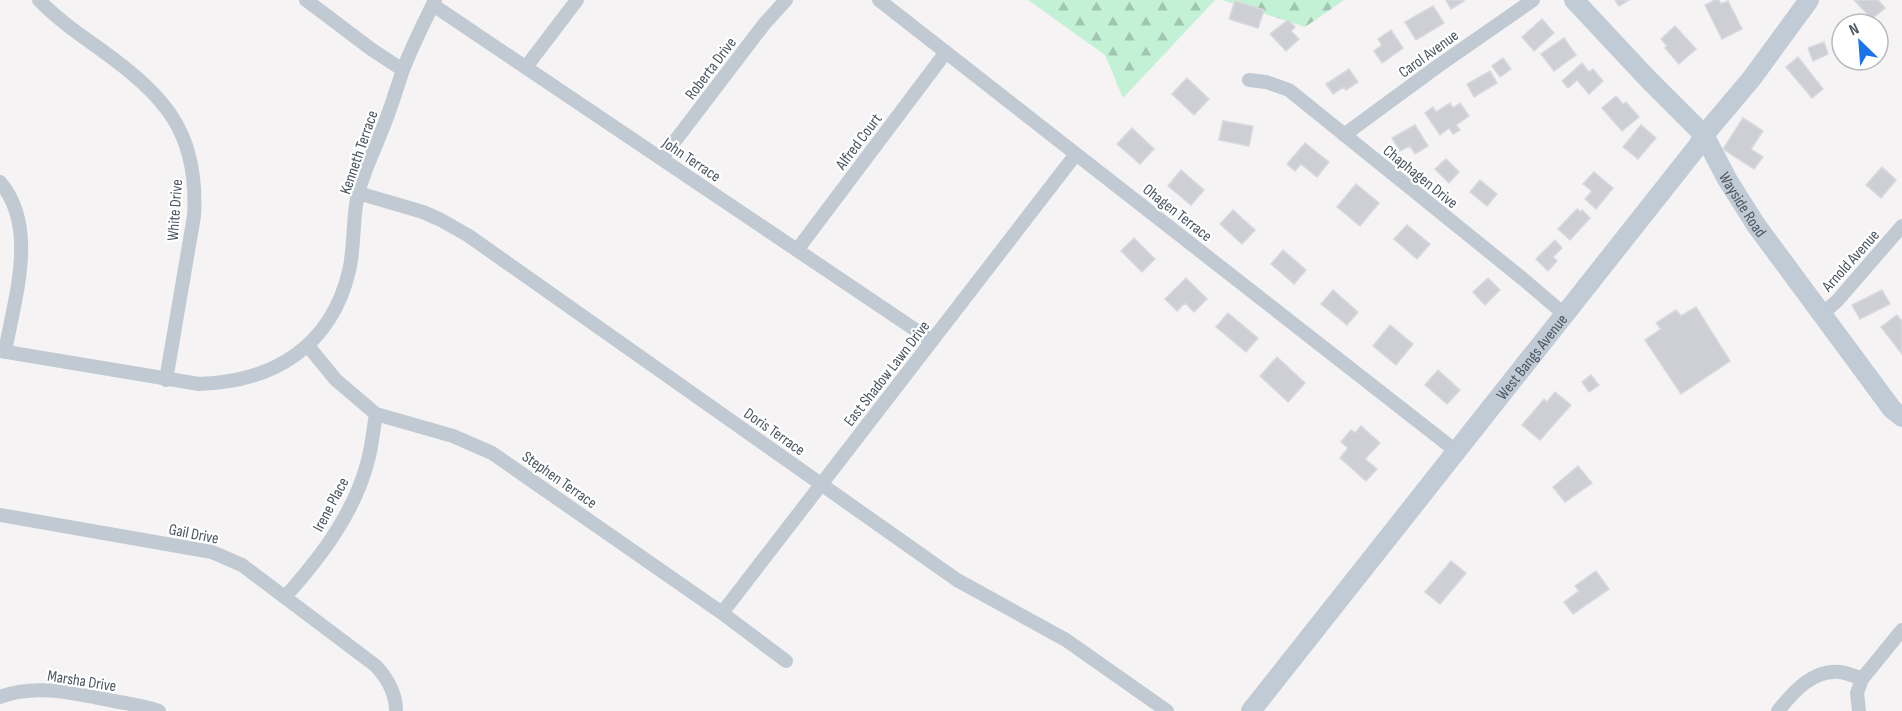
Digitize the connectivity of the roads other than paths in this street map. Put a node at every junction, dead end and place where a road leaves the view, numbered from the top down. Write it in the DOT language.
graph roads {
  1 [pos="39,0"];
  2 [pos="306,0"];
  3 [pos="577,0"];
  4 [pos="786,0"];
  5 [pos="879,0"];
  6 [pos="1533,0"];
  7 [pos="1574,0"];
  8 [pos="1809,0"];
  9 [pos="434,3"];
  10 [pos="946,52"];
  11 [pos="526,67"];
  12 [pos="403,70"];
  13 [pos="1249,80"];
  14 [pos="1344,135"];
  15 [pos="1704,135"];
  16 [pos="1076,154"];
  17 [pos="662,158"];
  18 [pos="0,182"];
  19 [pos="358,193"];
  20 [pos="1902,226"];
  21 [pos="797,250"];
  22 [pos="1564,314"];
  23 [pos="1822,314"];
  24 [pos="932,341"];
  25 [pos="308,346"];
  26 [pos="2,352"];
  27 [pos="166,380"];
  28 [pos="376,414"];
  29 [pos="1902,417"];
  30 [pos="1456,451"];
  31 [pos="822,484"];
  32 [pos="0,515"];
  33 [pos="285,597"];
  34 [pos="722,612"];
  35 [pos="1902,630"];
  36 [pos="786,661"];
  37 [pos="1863,679"];
  38 [pos="0,697"];
  39 [pos="396,707"];
  40 [pos="159,711"];
  41 [pos="1167,711"];
  42 [pos="1251,711"];
  43 [pos="1778,711"];
  44 [pos="1859,711"];
  1 -- 27 [label="street, White Drive"];
  2 -- 12 [label="street"];
  3 -- 11 [label="street"];
  4 -- 17 [label="street, Roberta Drive"];
  5 -- 10 [label="street, Ohagen Terrace"];
  6 -- 14 [label="street, Carol Avenue"];
  7 -- 15 [label="street, Wayside Road"];
  8 -- 15 [label="street, West Bangs Avenue"];
  9 -- 11 [label="street, John Terrace"];
  9 -- 12 [label="street, Kenneth Terrace"];
  10 -- 16 [label="street, Ohagen Terrace"];
  10 -- 21 [label="street, Alfred Court"];
  11 -- 17 [label="street, John Terrace"];
  12 -- 19 [label="street, Kenneth Terrace"];
  13 -- 14 [label="street, Chaphagen Drive"];
  14 -- 22 [label="street, Chaphagen Drive"];
  15 -- 22 [label="street, West Bangs Avenue"];
  15 -- 23 [label="street, Wayside Road"];
  16 -- 24 [label="street, East Shadow Lawn Drive"];
  16 -- 30 [label="street, Ohagen Terrace"];
  17 -- 21 [label="street, John Terrace"];
  18 -- 26 [label="street"];
  19 -- 25 [label="street, Kenneth Terrace"];
  19 -- 31 [label="street, Doris Terrace"];
  20 -- 23 [label="street, Arnold Avenue"];
  21 -- 24 [label="street, John Terrace"];
  22 -- 30 [label="street, West Bangs Avenue"];
  23 -- 29 [label="street, Wayside Road"];
  24 -- 31 [label="street, East Shadow Lawn Drive"];
  25 -- 27 [label="street, Kenneth Terrace"];
  25 -- 28 [label="street, Stephen Terrace"];
  26 -- 27 [label="street, Kenneth Terrace"];
  28 -- 33 [label="street, Irene Place"];
  28 -- 34 [label="street, Stephen Terrace"];
  30 -- 42 [label="street, West Bangs Avenue"];
  31 -- 34 [label="street, East Shadow Lawn Drive"];
  31 -- 41 [label="street, Doris Terrace"];
  32 -- 33 [label="street, Gail Drive"];
  33 -- 39 [label="street, Gail Drive"];
  34 -- 36 [label="street, Stephen Terrace"];
  35 -- 37 [label="street"];
  37 -- 43 [label="street"];
  37 -- 44 [label="street"];
  38 -- 40 [label="street, Marsha Drive"];
}
